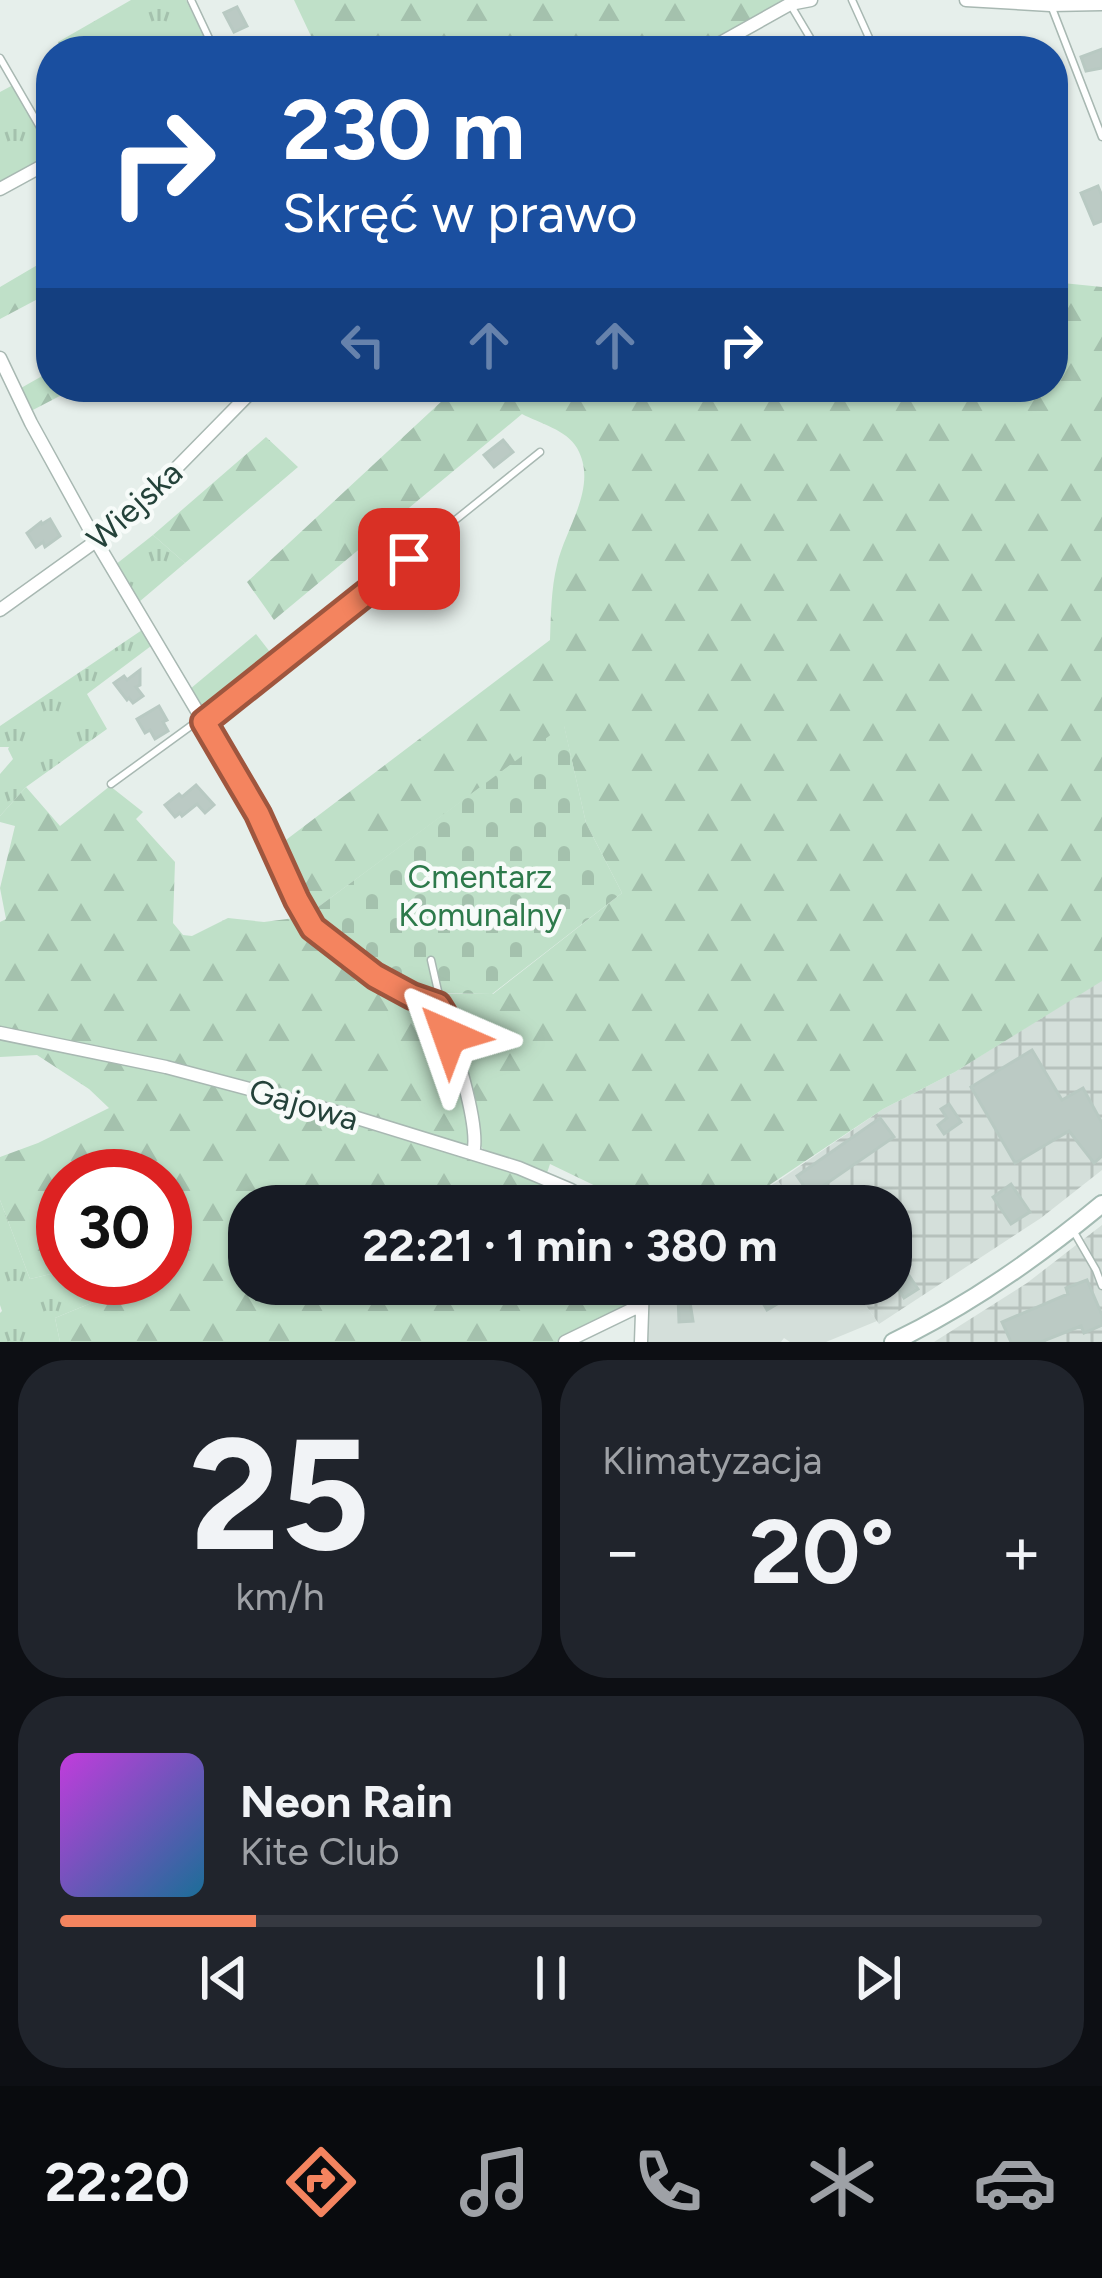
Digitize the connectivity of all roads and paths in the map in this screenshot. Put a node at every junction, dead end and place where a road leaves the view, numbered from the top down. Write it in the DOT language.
graph roads {
  1 [pos="191,0"];
  2 [pos="811,0"];
  3 [pos="852,0"];
  4 [pos="966,0"];
  5 [pos="789,2"];
  6 [pos="1102,4"];
  7 [pos="1051,5"];
  8 [pos="208,36"];
  9 [pos="731,36"];
  10 [pos="809,36"];
  11 [pos="868,36"];
  12 [pos="1063,36"];
  13 [pos="1068,49"];
  14 [pos="0,58"];
  15 [pos="36,120"];
  16 [pos="1102,137"];
  17 [pos="36,170"];
  18 [pos="0,189"];
  19 [pos="0,358"];
  20 [pos="241,402"];
  21 [pos="540,452"];
  22 [pos="97,541"];
  23 [pos="0,610"];
  24 [pos="203,720"];
  25 [pos="111,784"];
  26 [pos="431,960"];
  27 [pos="431,1003"];
  28 [pos="0,1033"];
  29 [pos="473,1154"];
  30 [pos="559,1185"];
  31 [pos="1102,1204"];
  32 [pos="1072,1229"];
  33 [pos="1102,1286"];
  34 [pos="642,1305"];
  35 [pos="642,1308"];
  36 [pos="921,1335"];
  37 [pos="565,1342"];
  38 [pos="641,1342"];
  39 [pos="892,1342"];
  1 -- 8 [label="lane"];
  2 -- 5 [label="street"];
  3 -- 11 [label="lane"];
  4 -- 7 [label="street"];
  5 -- 9 [label="street"];
  5 -- 10 [label="lane"];
  6 -- 7 [label="street"];
  7 -- 12 [label="lane"];
  13 -- 16 [label="lane"];
  14 -- 15 [label="lane"];
  17 -- 18 [label="street"];
  19 -- 22 [label="street"];
  20 -- 22 [label="street, Wiejska"];
  21 -- 24 [label="lane"];
  22 -- 23 [label="street, Wiejska"];
  22 -- 24 [label="street"];
  24 -- 25 [label="lane"];
  24 -- 27 [label="street"];
  26 -- 27 [label="lane"];
  27 -- 29 [label="street"];
  28 -- 29 [label="street, Gajowa"];
  29 -- 30 [label="street, Gajowa"];
  31 -- 32 [label="street"];
  32 -- 33 [label="lane"];
  32 -- 36 [label="street"];
  34 -- 35 [label="street"];
  35 -- 37 [label="street"];
  35 -- 38 [label="street"];
  36 -- 39 [label="street"];
}
